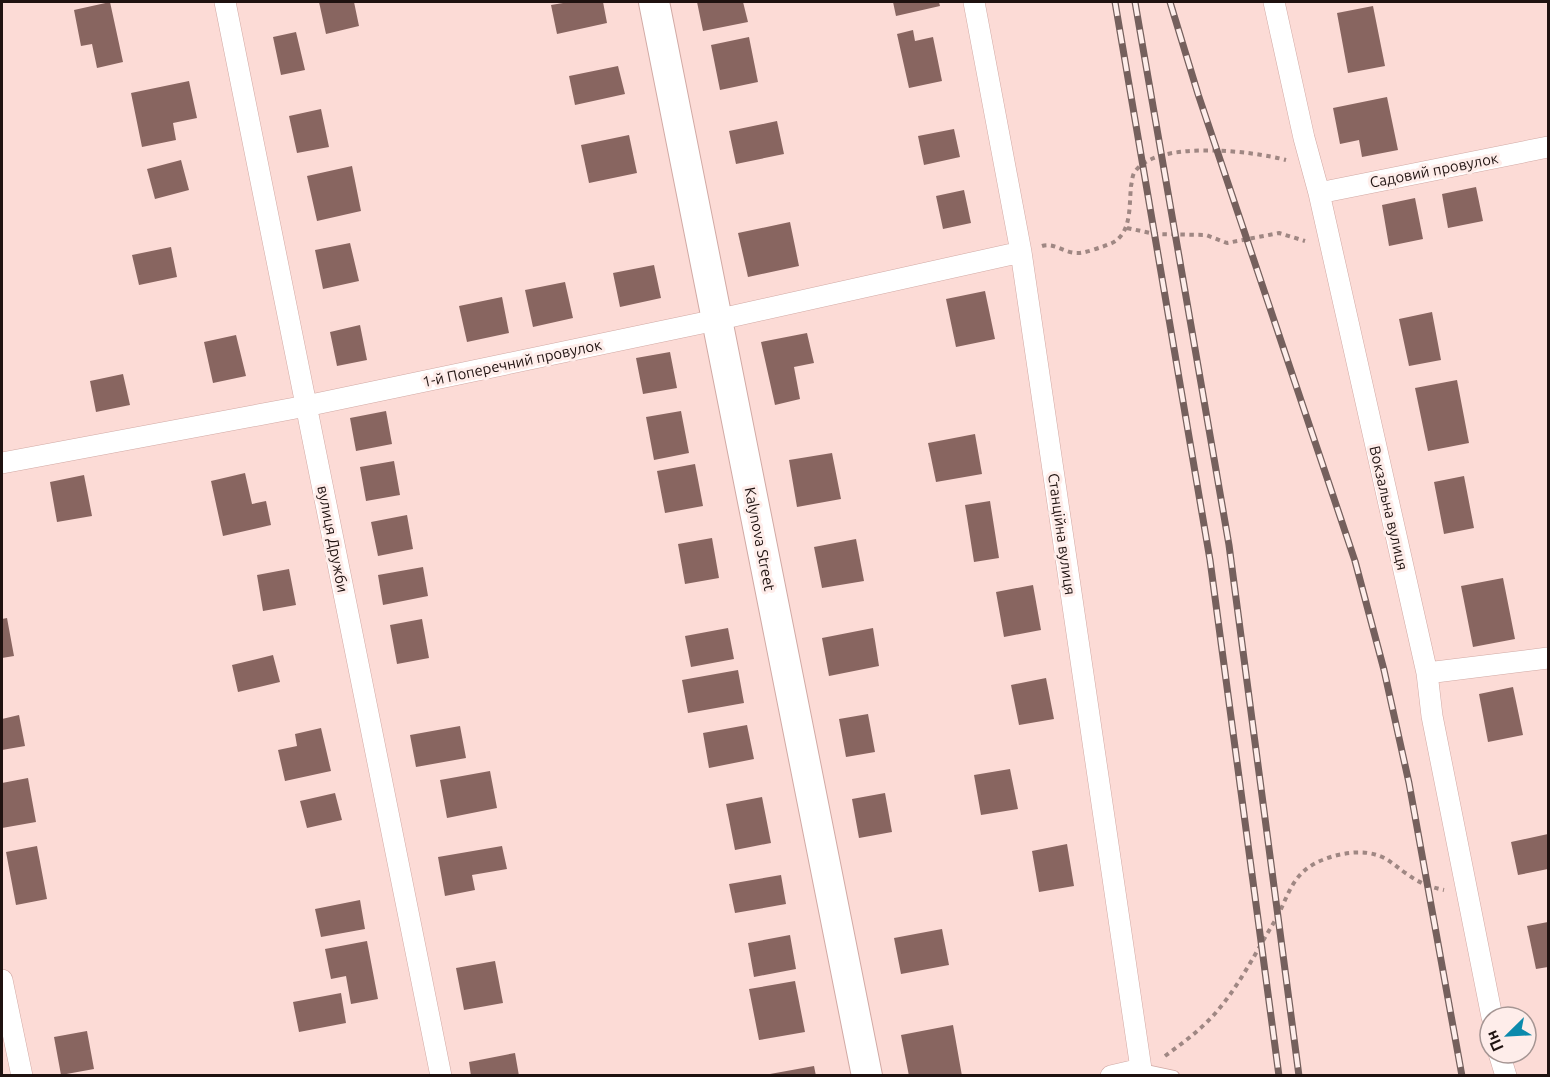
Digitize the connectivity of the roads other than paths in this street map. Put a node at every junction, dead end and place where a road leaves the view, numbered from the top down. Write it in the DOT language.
graph roads {
  1 [pos="225,2"];
  2 [pos="654,2"];
  3 [pos="975,2"];
  4 [pos="1274,2"];
  5 [pos="1548,147"];
  6 [pos="1319,193"];
  7 [pos="1021,252"];
  8 [pos="716,320"];
  9 [pos="306,406"];
  10 [pos="2,463"];
  11 [pos="1548,658"];
  12 [pos="1427,673"];
  13 [pos="2,980"];
  14 [pos="1490,1005"];
  15 [pos="1141,1069"];
  16 [pos="22,1076"];
  17 [pos="441,1076"];
  18 [pos="867,1076"];
  19 [pos="1111,1076"];
  20 [pos="1174,1076"];
  1 -- 9 [label="street, вулиця Дружби"];
  2 -- 8 [label="street, Kalynova Street"];
  3 -- 7 [label="street, Станційна вулиця"];
  4 -- 6 [label="street, Вокзальна вулиця"];
  5 -- 6 [label="street, Садовий провулок"];
  6 -- 12 [label="street, Вокзальна вулиця"];
  7 -- 8 [label="street, 1-й Поперечний провулок"];
  7 -- 15 [label="street, Станційна вулиця"];
  8 -- 9 [label="street, 1-й Поперечний провулок"];
  8 -- 18 [label="street, Kalynova Street"];
  9 -- 10 [label="street, 1-й Поперечний провулок"];
  9 -- 17 [label="street, вулиця Дружби"];
  11 -- 12 [label="street"];
  12 -- 14 [label="street, Вокзальна вулиця"];
  13 -- 16 [label="street"];
  15 -- 19 [label="street"];
  15 -- 20 [label="lane"];
}
